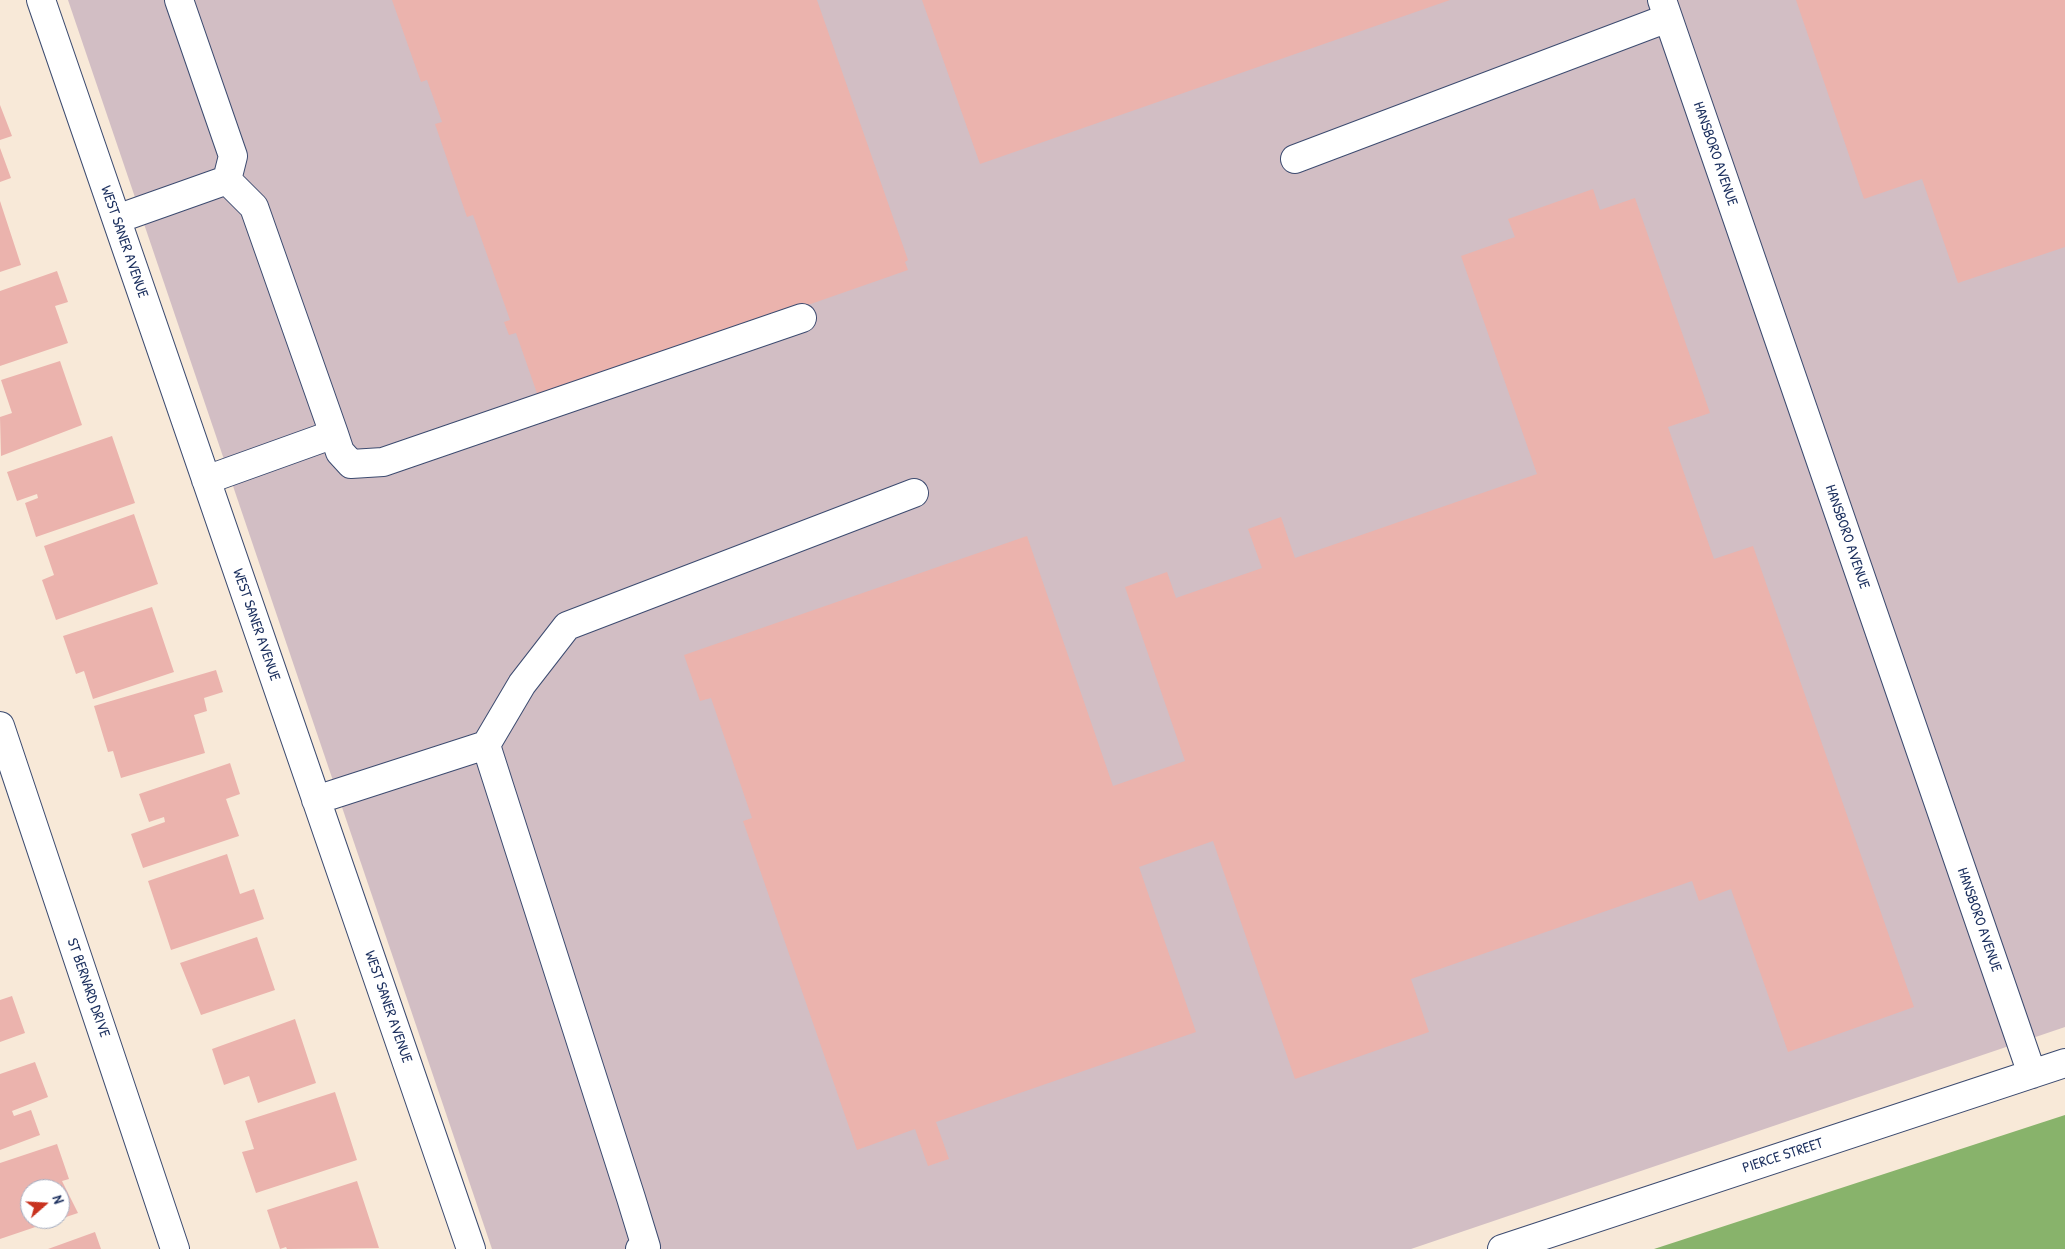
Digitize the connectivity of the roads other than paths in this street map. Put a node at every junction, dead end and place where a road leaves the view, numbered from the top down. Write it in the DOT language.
graph roads {
  1 [pos="41,0"];
  2 [pos="179,0"];
  3 [pos="1665,9"];
  4 [pos="1295,159"];
  5 [pos="227,180"];
  6 [pos="117,219"];
  7 [pos="802,318"];
  8 [pos="334,434"];
  9 [pos="206,480"];
  10 [pos="914,493"];
  11 [pos="0,726"];
  12 [pos="486,745"];
  13 [pos="316,800"];
  14 [pos="2065,1063"];
  15 [pos="2032,1074"];
  16 [pos="175,1249"];
  17 [pos="471,1249"];
  18 [pos="640,1249"];
  19 [pos="1502,1249"];
  1 -- 6 [label="street, WEST SANER AVENUE"];
  2 -- 5 [label="street"];
  3 -- 4 [label="street"];
  3 -- 15 [label="street, HANSBORO AVENUE"];
  5 -- 6 [label="street"];
  5 -- 8 [label="street"];
  6 -- 9 [label="street, WEST SANER AVENUE"];
  7 -- 8 [label="street"];
  8 -- 9 [label="street"];
  9 -- 13 [label="street, WEST SANER AVENUE"];
  10 -- 12 [label="street"];
  11 -- 16 [label="street, ST BERNARD DRIVE"];
  12 -- 13 [label="street"];
  12 -- 18 [label="street"];
  13 -- 17 [label="street, WEST SANER AVENUE"];
  14 -- 15 [label="street, PIERCE STREET"];
  15 -- 19 [label="street, PIERCE STREET"];
}
